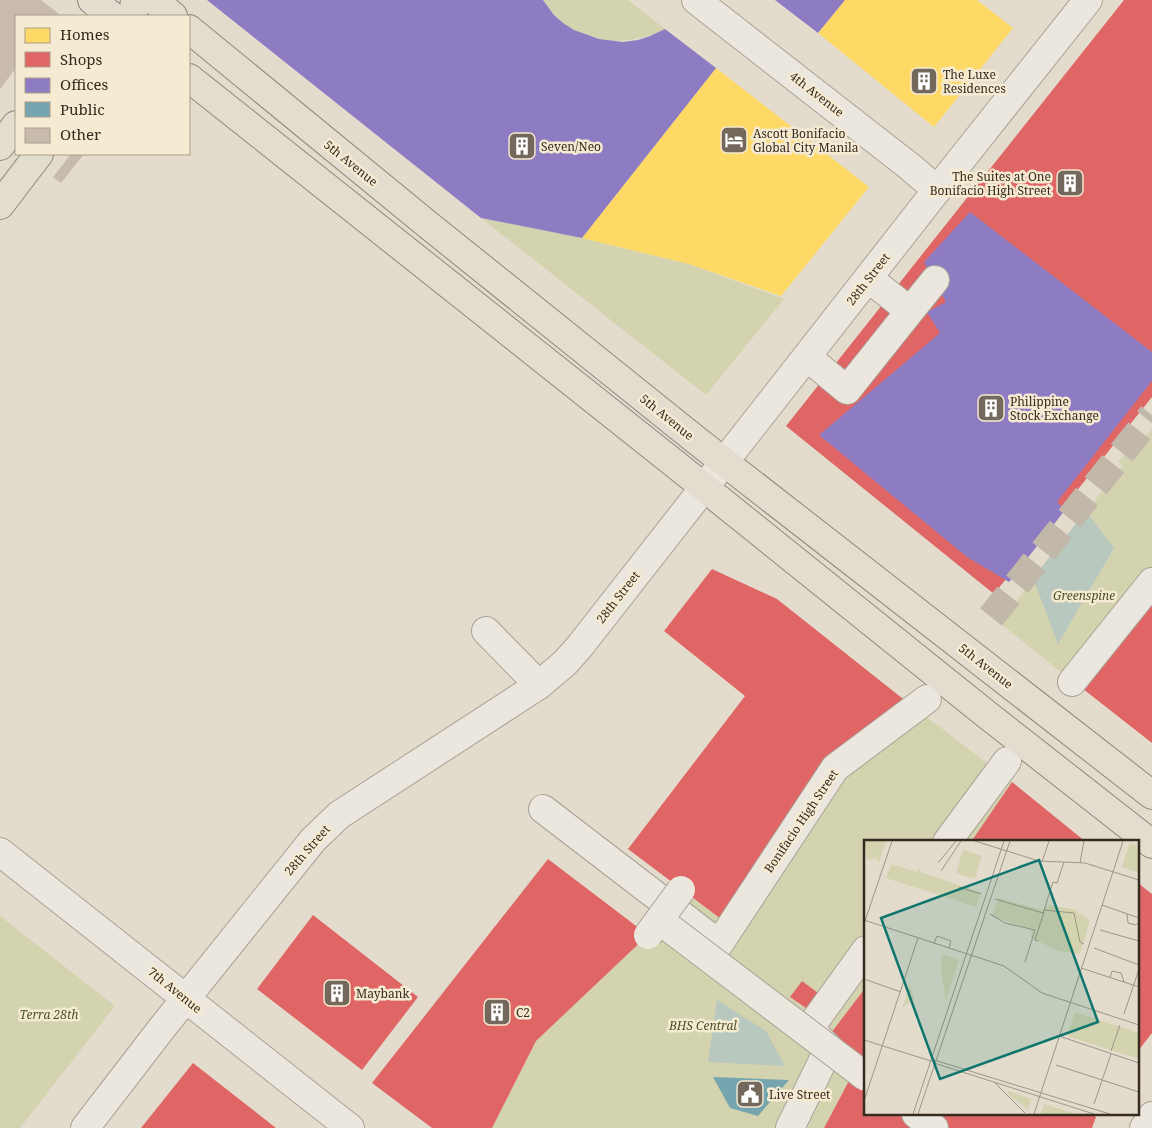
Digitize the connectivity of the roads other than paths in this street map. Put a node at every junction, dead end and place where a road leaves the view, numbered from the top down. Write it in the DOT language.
graph roads {
  1 [pos="135,0"];
  2 [pos="154,0"];
  3 [pos="696,0"];
  4 [pos="1088,0"];
  5 [pos="133,15"];
  6 [pos="172,15"];
  7 [pos="190,30"];
  8 [pos="190,79"];
  9 [pos="15,126"];
  10 [pos="0,146"];
  11 [pos="38,155"];
  12 [pos="937,190"];
  13 [pos="0,204"];
  14 [pos="868,278"];
  15 [pos="935,280"];
  16 [pos="910,311"];
  17 [pos="807,357"];
  18 [pos="724,462"];
  19 [pos="704,488"];
  20 [pos="1152,582"];
  21 [pos="486,631"];
  22 [pos="1072,682"];
  23 [pos="539,685"];
  24 [pos="927,699"];
  25 [pos="1007,762"];
  26 [pos="1152,795"];
  27 [pos="544,809"];
  28 [pos="948,840"];
  29 [pos="1152,844"];
  30 [pos="0,852"];
  31 [pos="681,890"];
  32 [pos="864,953"];
  33 [pos="186,999"];
  34 [pos="830,1048"];
  35 [pos="864,1079"];
  36 [pos="864,1079"];
  37 [pos="919,1116"];
  38 [pos="1152,1116"];
  39 [pos="85,1128"];
  40 [pos="350,1128"];
  41 [pos="790,1128"];
  42 [pos="934,1128"];
  43 [pos="1144,1128"];
  1 -- 5 [label="main road"];
  2 -- 6 [label="main road"];
  3 -- 12 [label="street, 4th Avenue"];
  4 -- 12 [label="street, 28th Street"];
  7 -- 18 [label="main road, 5th Avenue"];
  8 -- 19 [label="main road"];
  9 -- 10 [label="main road"];
  11 -- 13 [label="main road"];
  12 -- 14 [label="street, 28th Street"];
  14 -- 16 [label="street"];
  14 -- 17 [label="street, 28th Street"];
  15 -- 16 [label="street"];
  16 -- 17 [label="street"];
  17 -- 18 [label="street, 28th Street"];
  18 -- 19 [label="street, 28th Street"];
  18 -- 26 [label="main road, 5th Avenue"];
  19 -- 23 [label="street, 28th Street"];
  19 -- 29 [label="main road"];
  20 -- 22 [label="street"];
  21 -- 23 [label="street"];
  23 -- 33 [label="street, 28th Street"];
  24 -- 27 [label="street, Bonifacio High Street"];
  25 -- 28 [label="street"];
  30 -- 33 [label="street, 7th Avenue"];
  31 -- 35 [label="street, bridge"];
  32 -- 34 [label="street"];
  33 -- 39 [label="street, 28th Street"];
  33 -- 40 [label="street, 7th Avenue"];
  34 -- 36 [label="street"];
  34 -- 41 [label="street"];
  37 -- 42 [label="street"];
  38 -- 43 [label="street"];
}
